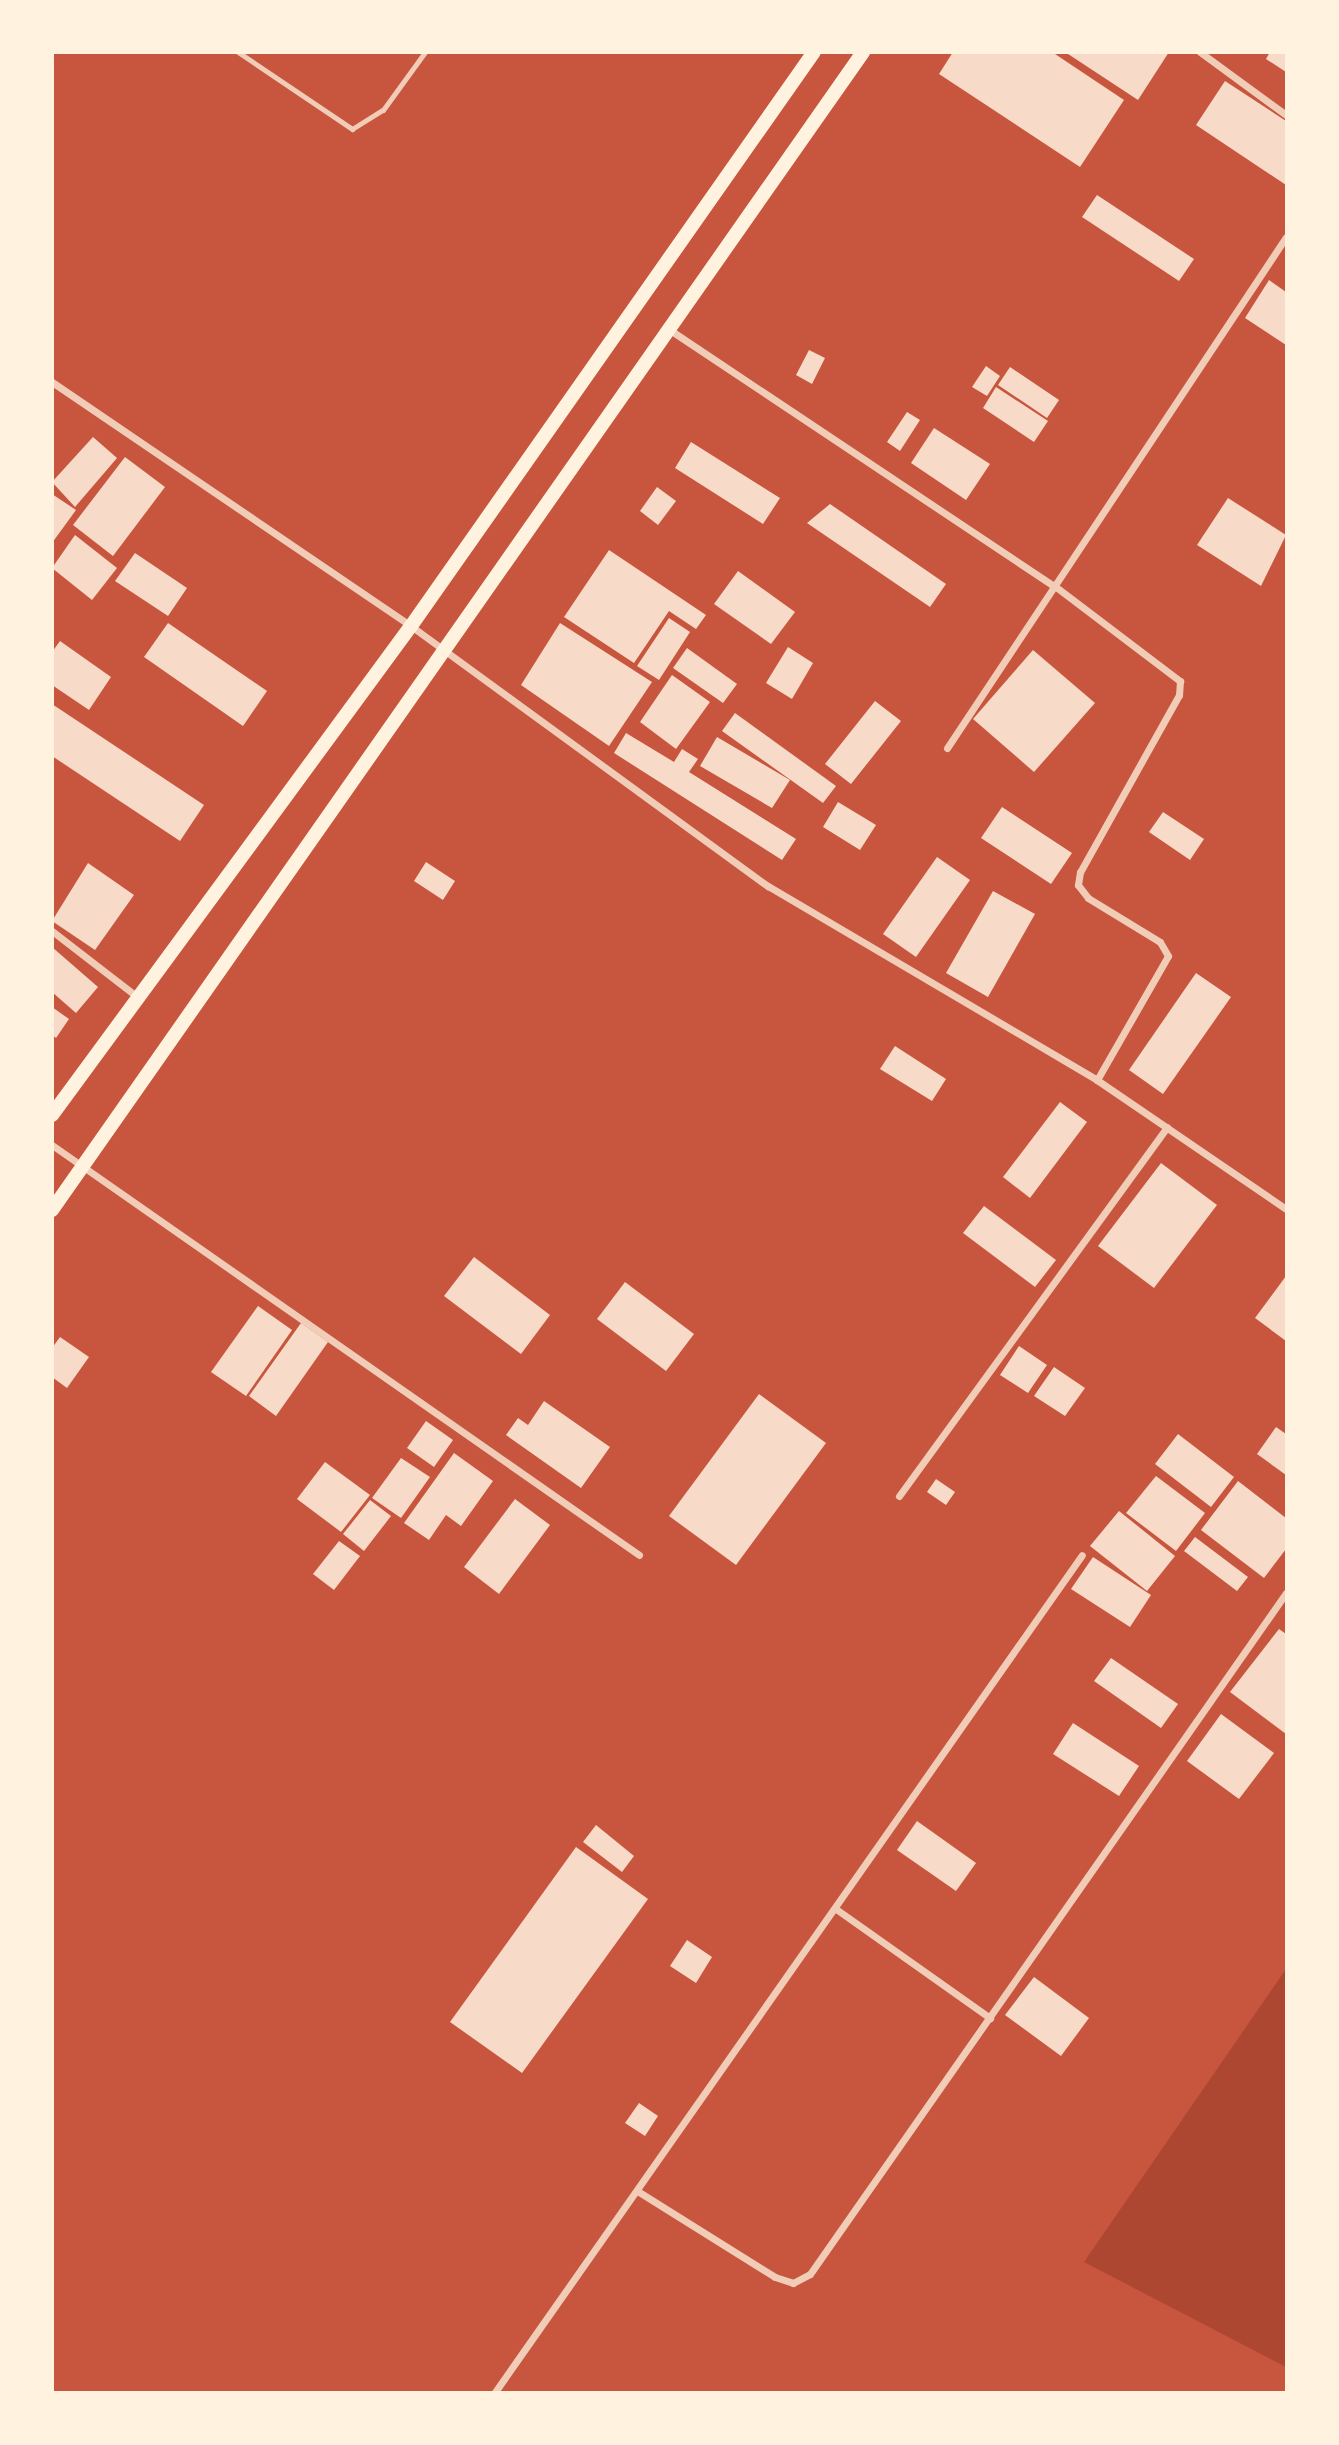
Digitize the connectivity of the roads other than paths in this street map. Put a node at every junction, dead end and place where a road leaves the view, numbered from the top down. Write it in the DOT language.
graph roads {
  1 [pos="238,52"];
  2 [pos="425,52"];
  3 [pos="814,52"];
  4 [pos="863,52"];
  5 [pos="1200,52"];
  6 [pos="1286,114"];
  7 [pos="1286,237"];
  8 [pos="673,332"];
  9 [pos="52,382"];
  10 [pos="1056,587"];
  11 [pos="411,626"];
  12 [pos="446,655"];
  13 [pos="947,748"];
  14 [pos="52,931"];
  15 [pos="136,996"];
  16 [pos="1097,1080"];
  17 [pos="52,1115"];
  18 [pos="1167,1127"];
  19 [pos="52,1145"];
  20 [pos="83,1165"];
  21 [pos="1286,1209"];
  22 [pos="52,1210"];
  23 [pos="899,1496"];
  24 [pos="639,1555"];
  25 [pos="1082,1555"];
  26 [pos="1286,1594"];
  27 [pos="836,1909"];
  28 [pos="990,2018"];
  29 [pos="639,2192"];
  30 [pos="495,2392"];
  1 -- 2 [label="lane"];
  3 -- 11 [label="main road"];
  4 -- 8 [label="main road"];
  5 -- 6 [label="street"];
  7 -- 10 [label="street"];
  8 -- 10 [label="street"];
  8 -- 12 [label="main road"];
  9 -- 11 [label="street"];
  10 -- 13 [label="street"];
  10 -- 16 [label="street"];
  11 -- 12 [label="street"];
  11 -- 15 [label="main road"];
  12 -- 16 [label="street"];
  12 -- 20 [label="main road"];
  14 -- 15 [label="street"];
  15 -- 17 [label="main road"];
  16 -- 18 [label="street"];
  18 -- 21 [label="street"];
  18 -- 23 [label="street"];
  19 -- 20 [label="street"];
  20 -- 22 [label="main road"];
  20 -- 24 [label="street"];
  25 -- 27 [label="street"];
  26 -- 28 [label="street"];
  27 -- 28 [label="street"];
  27 -- 29 [label="street"];
  28 -- 29 [label="street"];
  29 -- 30 [label="street"];
}
